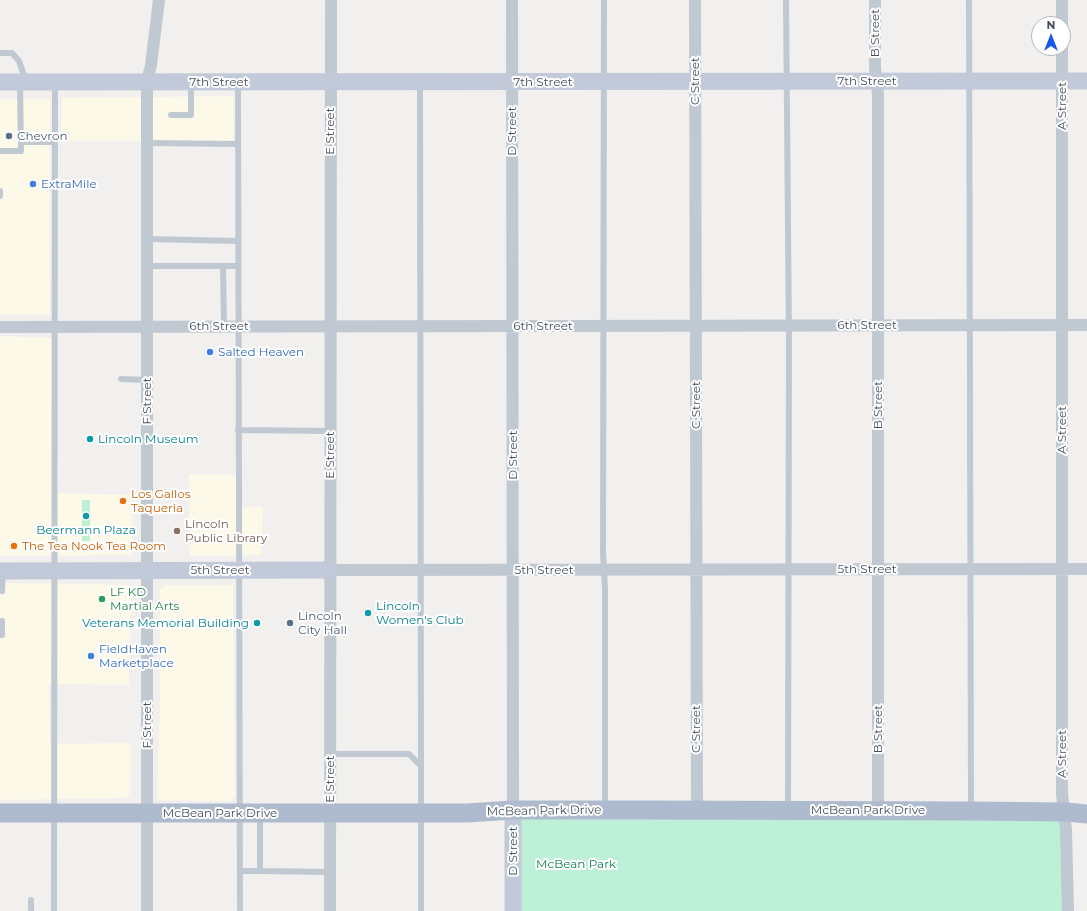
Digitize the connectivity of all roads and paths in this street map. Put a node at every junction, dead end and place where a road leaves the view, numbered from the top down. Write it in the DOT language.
graph roads {
  1 [pos="159,0"];
  2 [pos="331,0"];
  3 [pos="512,0"];
  4 [pos="604,0"];
  5 [pos="695,0"];
  6 [pos="786,0"];
  7 [pos="874,0"];
  8 [pos="969,0"];
  9 [pos="1062,0"];
  10 [pos="1062,16"];
  11 [pos="0,53"];
  12 [pos="1062,56"];
  13 [pos="695,81"];
  14 [pos="787,81"];
  15 [pos="876,81"];
  16 [pos="970,81"];
  17 [pos="1062,81"];
  18 [pos="1087,81"];
  19 [pos="0,82"];
  20 [pos="23,82"];
  21 [pos="55,82"];
  22 [pos="147,82"];
  23 [pos="191,82"];
  24 [pos="238,82"];
  25 [pos="330,82"];
  26 [pos="420,82"];
  27 [pos="512,82"];
  28 [pos="605,82"];
  29 [pos="171,115"];
  30 [pos="21,142"];
  31 [pos="56,142"];
  32 [pos="147,143"];
  33 [pos="238,144"];
  34 [pos="0,151"];
  35 [pos="0,191"];
  36 [pos="0,196"];
  37 [pos="147,239"];
  38 [pos="238,241"];
  39 [pos="147,266"];
  40 [pos="223,266"];
  41 [pos="238,266"];
  42 [pos="696,325"];
  43 [pos="788,325"];
  44 [pos="878,325"];
  45 [pos="970,325"];
  46 [pos="1062,325"];
  47 [pos="1087,325"];
  48 [pos="56,326"];
  49 [pos="147,326"];
  50 [pos="224,326"];
  51 [pos="238,326"];
  52 [pos="330,326"];
  53 [pos="421,326"];
  54 [pos="513,326"];
  55 [pos="604,326"];
  56 [pos="0,327"];
  57 [pos="121,379"];
  58 [pos="147,380"];
  59 [pos="238,430"];
  60 [pos="330,431"];
  61 [pos="696,569"];
  62 [pos="788,569"];
  63 [pos="878,569"];
  64 [pos="970,569"];
  65 [pos="1062,569"];
  66 [pos="1087,569"];
  67 [pos="148,570"];
  68 [pos="238,570"];
  69 [pos="330,570"];
  70 [pos="421,570"];
  71 [pos="513,570"];
  72 [pos="604,570"];
  73 [pos="1,571"];
  74 [pos="55,571"];
  75 [pos="2,591"];
  76 [pos="2,621"];
  77 [pos="0,635"];
  78 [pos="330,754"];
  79 [pos="422,766"];
  80 [pos="513,810"];
  81 [pos="605,810"];
  82 [pos="697,810"];
  83 [pos="788,810"];
  84 [pos="878,810"];
  85 [pos="971,811"];
  86 [pos="1065,812"];
  87 [pos="0,813"];
  88 [pos="54,813"];
  89 [pos="148,813"];
  90 [pos="239,813"];
  91 [pos="260,813"];
  92 [pos="330,813"];
  93 [pos="421,813"];
  94 [pos="1087,814"];
  95 [pos="240,871"];
  96 [pos="260,871"];
  97 [pos="330,872"];
  98 [pos="31,900"];
  99 [pos="31,911"];
  100 [pos="54,911"];
  101 [pos="148,911"];
  102 [pos="240,911"];
  103 [pos="330,911"];
  104 [pos="421,911"];
  105 [pos="513,911"];
  106 [pos="1068,911"];
  1 -- 22 [label="street, F Street"];
  2 -- 25 [label="street, E Street"];
  3 -- 27 [label="street, D Street"];
  4 -- 28 [label="lane"];
  5 -- 13 [label="street, C Street"];
  6 -- 14 [label="lane"];
  7 -- 15 [label="street, B Street"];
  8 -- 16 [label="lane"];
  9 -- 10 [label="street"];
  11 -- 20 [label="lane"];
  12 -- 17 [label="street, A Street"];
  13 -- 14 [label="street, 7th Street"];
  13 -- 28 [label="street, 7th Street"];
  13 -- 42 [label="street, C Street"];
  14 -- 15 [label="street, 7th Street"];
  14 -- 43 [label="lane"];
  15 -- 16 [label="street, 7th Street"];
  15 -- 44 [label="street, B Street"];
  16 -- 17 [label="street, 7th Street"];
  16 -- 45 [label="lane"];
  17 -- 18 [label="street, 7th Street"];
  17 -- 46 [label="street, A Street"];
  19 -- 20 [label="street, 7th Street"];
  20 -- 21 [label="street, 7th Street"];
  20 -- 30 [label="lane"];
  21 -- 22 [label="street, 7th Street"];
  21 -- 31 [label="lane"];
  22 -- 23 [label="street, 7th Street"];
  22 -- 32 [label="street, F Street"];
  23 -- 24 [label="street, 7th Street"];
  23 -- 29 [label="lane"];
  24 -- 25 [label="street, 7th Street"];
  24 -- 33 [label="lane"];
  25 -- 26 [label="street, 7th Street"];
  25 -- 52 [label="street, E Street"];
  26 -- 27 [label="street, 7th Street"];
  26 -- 53 [label="lane"];
  27 -- 28 [label="street, 7th Street"];
  27 -- 54 [label="street, D Street"];
  28 -- 55 [label="lane"];
  30 -- 31 [label="lane"];
  30 -- 34 [label="lane"];
  31 -- 48 [label="lane"];
  32 -- 33 [label="lane"];
  32 -- 37 [label="street, F Street"];
  33 -- 38 [label="lane"];
  35 -- 36 [label="lane"];
  37 -- 38 [label="lane"];
  37 -- 39 [label="street, F Street"];
  38 -- 41 [label="lane"];
  39 -- 40 [label="lane"];
  39 -- 49 [label="street, F Street"];
  40 -- 41 [label="lane"];
  40 -- 50 [label="lane"];
  41 -- 51 [label="lane"];
  42 -- 43 [label="street, 6th Street"];
  42 -- 55 [label="street, 6th Street"];
  42 -- 61 [label="street, C Street"];
  43 -- 44 [label="street, 6th Street"];
  43 -- 62 [label="lane"];
  44 -- 45 [label="street, 6th Street"];
  44 -- 63 [label="street, B Street"];
  45 -- 46 [label="street, 6th Street"];
  45 -- 64 [label="lane"];
  46 -- 47 [label="street, 6th Street"];
  46 -- 65 [label="street, A Street"];
  48 -- 49 [label="street, 6th Street"];
  48 -- 56 [label="street, 6th Street"];
  48 -- 74 [label="lane"];
  49 -- 50 [label="street, 6th Street"];
  49 -- 58 [label="street, F Street"];
  50 -- 51 [label="street, 6th Street"];
  51 -- 52 [label="street, 6th Street"];
  51 -- 59 [label="lane"];
  52 -- 53 [label="street, 6th Street"];
  52 -- 60 [label="street, E Street"];
  53 -- 54 [label="street, 6th Street"];
  53 -- 70 [label="lane"];
  54 -- 55 [label="street, 6th Street"];
  54 -- 71 [label="street, D Street"];
  55 -- 72 [label="lane"];
  57 -- 58 [label="lane"];
  58 -- 67 [label="street, F Street"];
  59 -- 60 [label="lane"];
  59 -- 68 [label="lane"];
  60 -- 69 [label="street, E Street"];
  61 -- 62 [label="street, 5th Street"];
  61 -- 72 [label="street, 5th Street"];
  61 -- 82 [label="street, C Street"];
  62 -- 63 [label="street, 5th Street"];
  62 -- 83 [label="lane"];
  63 -- 64 [label="street, 5th Street"];
  63 -- 84 [label="street, B Street"];
  64 -- 65 [label="street, 5th Street"];
  64 -- 85 [label="lane"];
  65 -- 66 [label="street, 5th Street"];
  65 -- 86 [label="street, A Street"];
  67 -- 68 [label="street, 5th Street"];
  67 -- 74 [label="street, 5th Street"];
  67 -- 89 [label="street, F Street"];
  68 -- 69 [label="street, 5th Street"];
  68 -- 90 [label="lane"];
  69 -- 70 [label="street, 5th Street"];
  69 -- 78 [label="street, E Street"];
  70 -- 71 [label="street, 5th Street"];
  70 -- 79 [label="lane"];
  71 -- 72 [label="street, 5th Street"];
  71 -- 80 [label="street, D Street"];
  72 -- 81 [label="lane"];
  73 -- 74 [label="street, 5th Street"];
  73 -- 75 [label="lane"];
  74 -- 88 [label="lane"];
  76 -- 77 [label="lane"];
  78 -- 79 [label="lane"];
  78 -- 92 [label="street, E Street"];
  79 -- 93 [label="lane"];
  80 -- 81 [label="main road, McBean Park Drive"];
  80 -- 93 [label="main road, McBean Park Drive"];
  80 -- 105 [label="street, D Street"];
  81 -- 82 [label="main road, McBean Park Drive"];
  82 -- 83 [label="main road, McBean Park Drive"];
  83 -- 84 [label="main road, McBean Park Drive"];
  84 -- 85 [label="main road, McBean Park Drive"];
  85 -- 86 [label="main road, McBean Park Drive"];
  86 -- 94 [label="main road, McBean Park Drive"];
  86 -- 106 [label="street, A Street"];
  87 -- 88 [label="main road, McBean Park Drive"];
  88 -- 89 [label="main road, McBean Park Drive"];
  88 -- 100 [label="lane"];
  89 -- 90 [label="main road, McBean Park Drive"];
  89 -- 101 [label="street, F Street"];
  90 -- 91 [label="main road, McBean Park Drive"];
  90 -- 95 [label="lane"];
  91 -- 92 [label="main road, McBean Park Drive"];
  91 -- 96 [label="lane"];
  92 -- 93 [label="main road, McBean Park Drive"];
  92 -- 97 [label="street, E Street"];
  93 -- 104 [label="lane"];
  95 -- 96 [label="lane"];
  95 -- 102 [label="lane"];
  96 -- 97 [label="lane"];
  97 -- 103 [label="street, E Street"];
  98 -- 99 [label="lane"];
}
